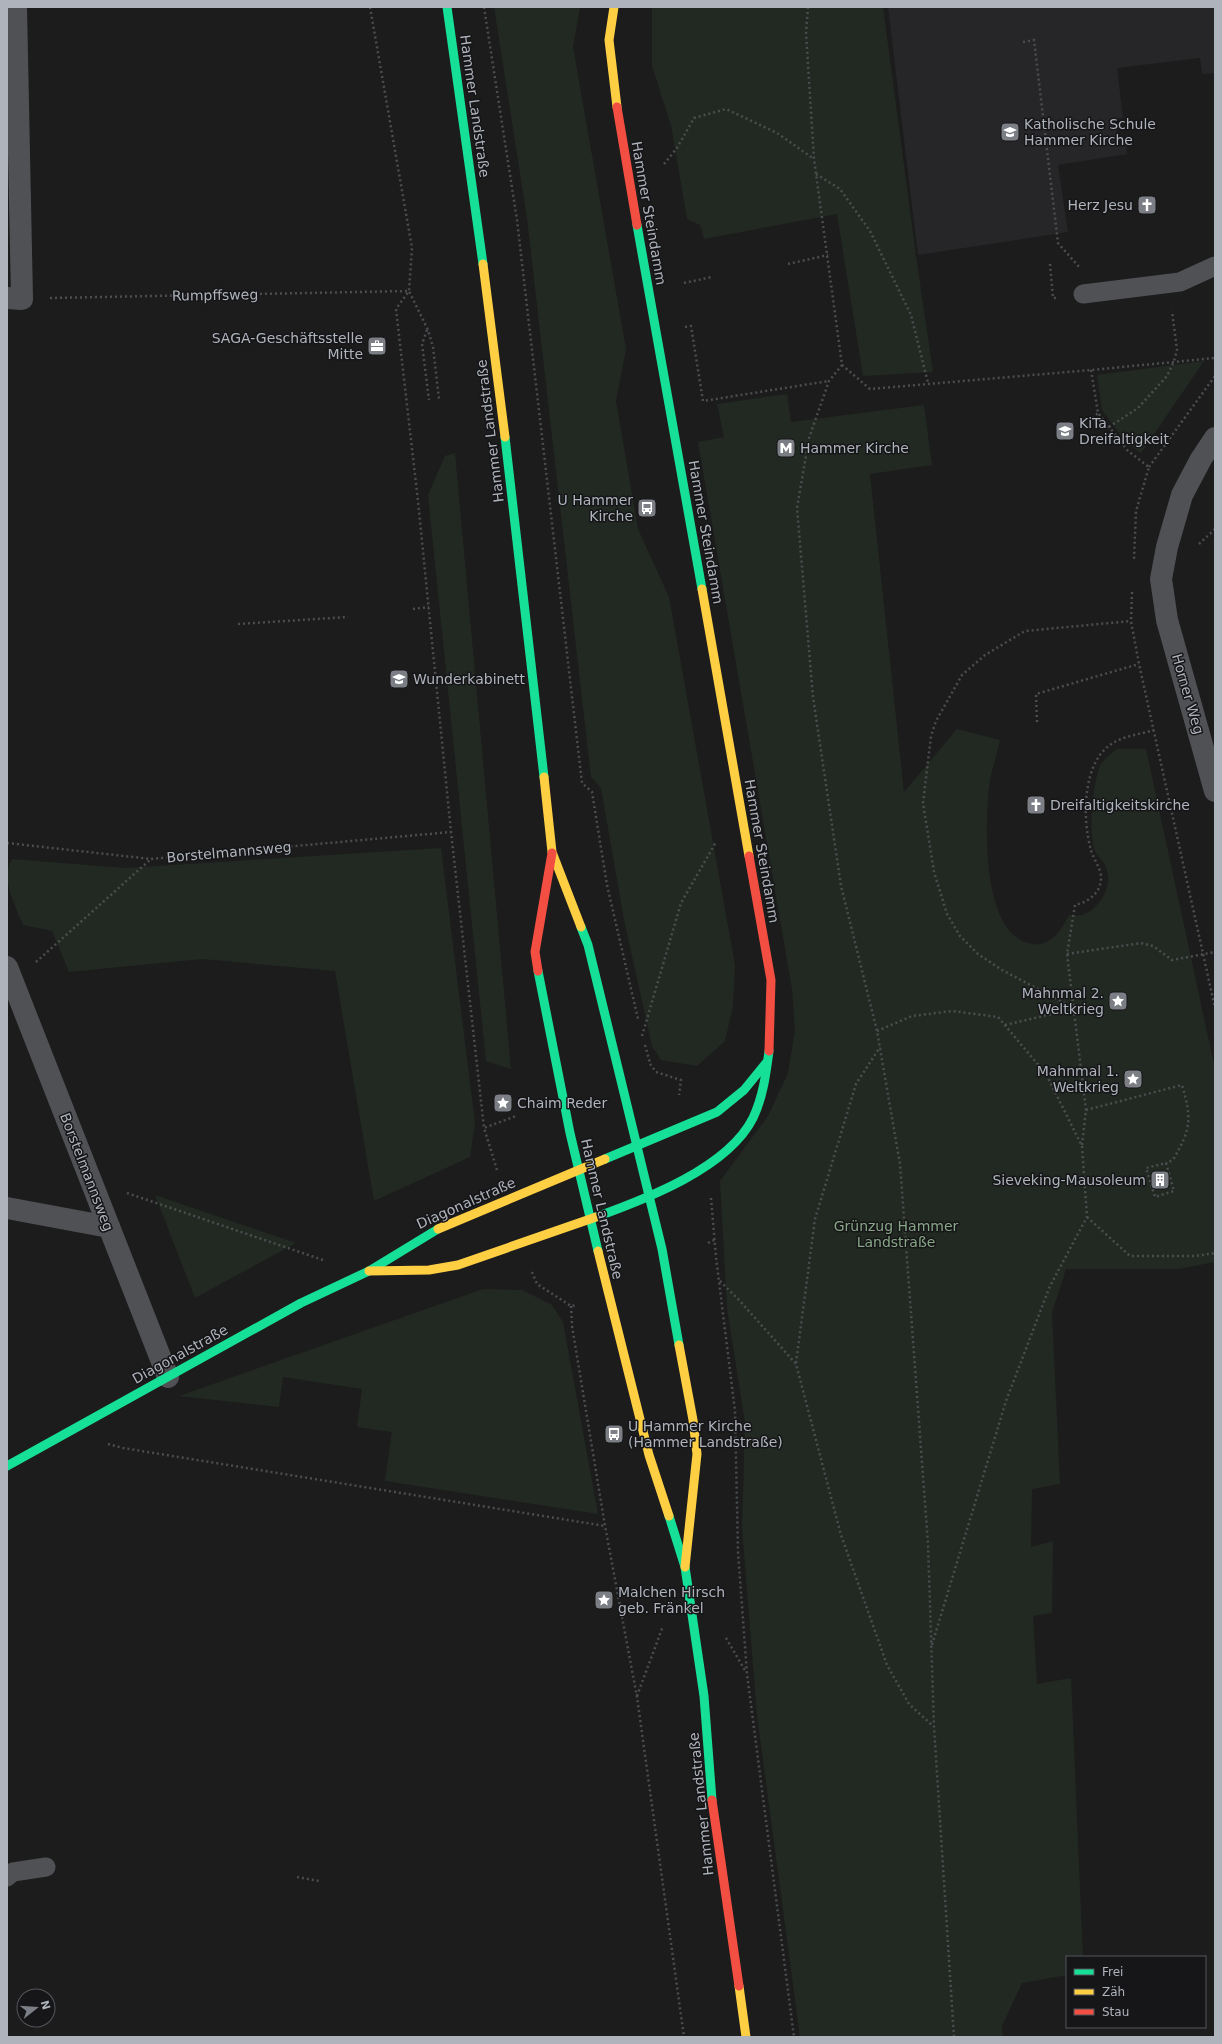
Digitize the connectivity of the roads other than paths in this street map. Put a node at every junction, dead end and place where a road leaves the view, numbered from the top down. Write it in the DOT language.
graph roads {
  1 [pos="16,7"];
  2 [pos="447,7"];
  3 [pos="614,7"];
  4 [pos="1215,266"];
  5 [pos="1089,294"];
  6 [pos="14,299"];
  7 [pos="1215,438"];
  8 [pos="1215,791"];
  9 [pos="552,852"];
  10 [pos="10,975"];
  11 [pos="767,1062"];
  12 [pos="637,1146"];
  13 [pos="578,1169"];
  14 [pos="649,1196"];
  15 [pos="7,1208"];
  16 [pos="590,1219"];
  17 [pos="109,1227"];
  18 [pos="369,1271"];
  19 [pos="168,1377"];
  20 [pos="7,1466"];
  21 [pos="685,1567"];
  22 [pos="46,1867"];
  23 [pos="7,1877"];
  24 [pos="746,2037"];
  1 -- 6 [label="street"];
  2 -- 9 [label="main road, Hammer Landstraße"];
  3 -- 11 [label="main road, Hammer Steindamm"];
  4 -- 5 [label="lane"];
  7 -- 8 [label="street, Horner Weg"];
  9 -- 12 [label="main road, Hammer Landstraße"];
  9 -- 13 [label="main road, Hammer Landstraße"];
  10 -- 17 [label="street, Borstelmannsweg"];
  11 -- 12 [label="main road"];
  11 -- 14 [label="main road, Hammer Steindamm"];
  12 -- 13 [label="main road, Diagonalstraße"];
  12 -- 14 [label="main road, Hammer Landstraße"];
  13 -- 16 [label="main road, Hammer Landstraße"];
  13 -- 18 [label="main road, Diagonalstraße"];
  14 -- 16 [label="main road, Hammer Steindamm"];
  14 -- 21 [label="main road, Hammer Landstraße"];
  15 -- 17 [label="street"];
  16 -- 18 [label="main road, Diagonalstraße"];
  16 -- 21 [label="main road, Hammer Landstraße"];
  17 -- 19 [label="street, Borstelmannsweg"];
  18 -- 19 [label="main road, Diagonalstraße"];
  19 -- 20 [label="main road, Diagonalstraße"];
  21 -- 24 [label="main road, Hammer Landstraße"];
  22 -- 23 [label="lane"];
}
